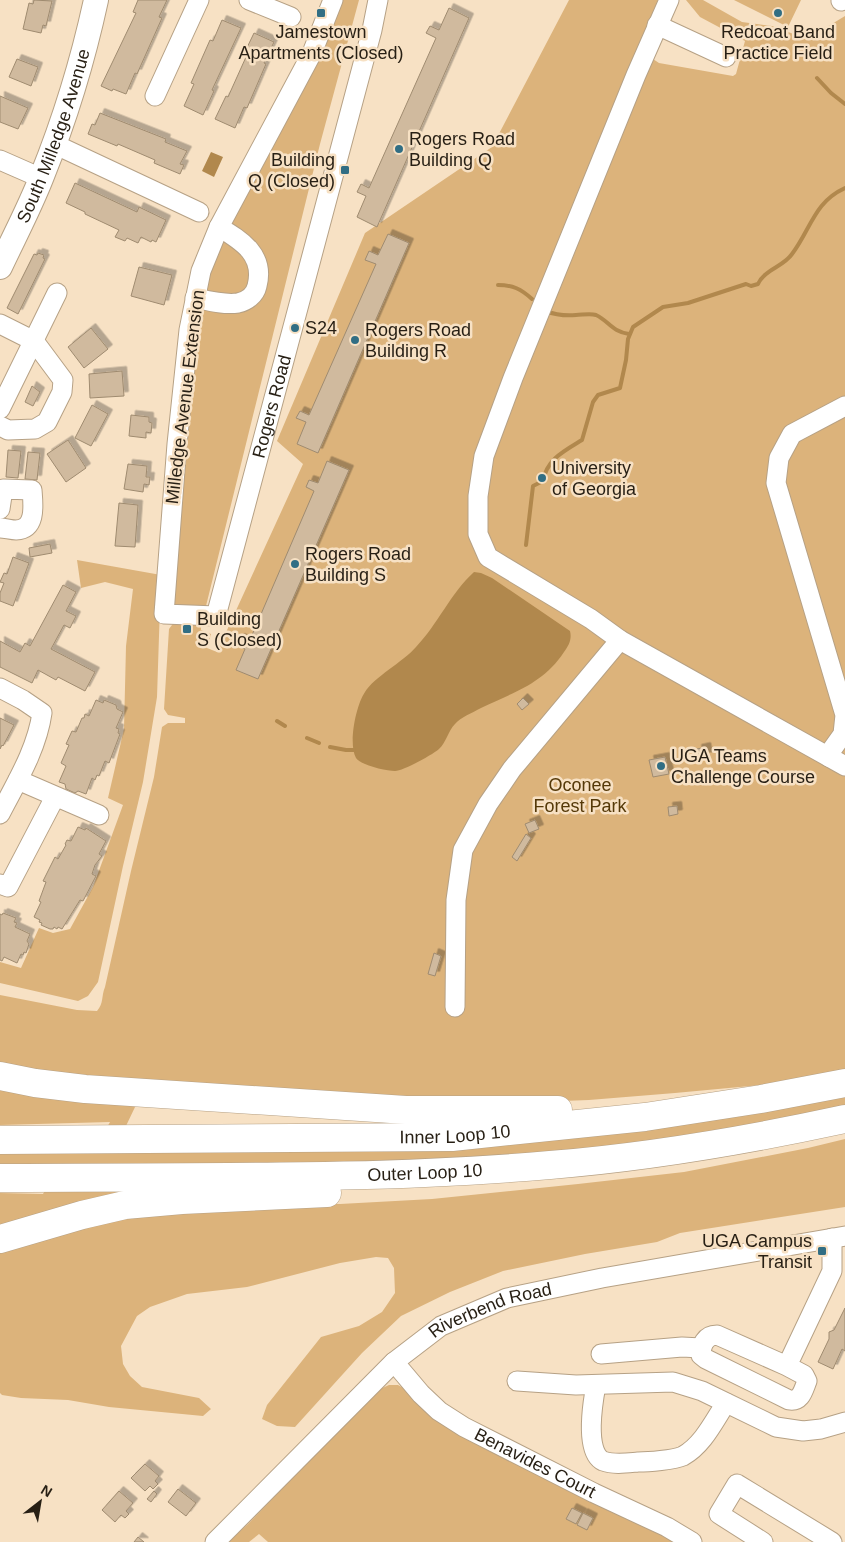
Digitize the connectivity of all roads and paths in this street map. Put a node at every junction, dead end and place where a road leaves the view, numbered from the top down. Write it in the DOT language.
graph roads {
  1 [pos="96,0"];
  2 [pos="199,0"];
  3 [pos="249,0"];
  4 [pos="333,0"];
  5 [pos="378,0"];
  6 [pos="669,0"];
  7 [pos="291,17"];
  8 [pos="657,25"];
  9 [pos="726,57"];
  10 [pos="155,96"];
  11 [pos="54,144"];
  12 [pos="0,160"];
  13 [pos="41,178"];
  14 [pos="199,212"];
  15 [pos="219,227"];
  16 [pos="0,267"];
  17 [pos="57,294"];
  18 [pos="195,298"];
  19 [pos="0,324"];
  20 [pos="34,342"];
  21 [pos="845,406"];
  22 [pos="0,409"];
  23 [pos="0,426"];
  24 [pos="0,508"];
  25 [pos="0,528"];
  26 [pos="164,614"];
  27 [pos="620,640"];
  28 [pos="0,688"];
  29 [pos="837,761"];
  30 [pos="18,780"];
  31 [pos="55,797"];
  32 [pos="0,814"];
  33 [pos="99,815"];
  34 [pos="0,884"];
  35 [pos="455,1007"];
  36 [pos="0,1076"];
  37 [pos="845,1083"];
  38 [pos="761,1099"];
  39 [pos="845,1119"];
  40 [pos="0,1140"];
  41 [pos="411,1174"];
  42 [pos="0,1178"];
  43 [pos="7,1236"];
  44 [pos="839,1237"];
  45 [pos="701,1348"];
  46 [pos="601,1354"];
  47 [pos="394,1362"];
  48 [pos="786,1366"];
  49 [pos="517,1381"];
  50 [pos="596,1385"];
  51 [pos="726,1403"];
  52 [pos="845,1422"];
  53 [pos="666,1534"];
  54 [pos="215,1542"];
  55 [pos="692,1542"];
  56 [pos="763,1542"];
  57 [pos="832,1542"];
  1 -- 11 [label="main road, South Milledge Avenue"];
  2 -- 10 [label="street"];
  3 -- 7 [label="street"];
  4 -- 15 [label="street, Milledge Avenue Extension"];
  5 -- 26 [label="street, Rogers Road"];
  6 -- 8 [label="street"];
  8 -- 9 [label="street"];
  8 -- 27 [label="street"];
  11 -- 13 [label="main road, South Milledge Avenue"];
  11 -- 14 [label="street"];
  12 -- 13 [label="street"];
  13 -- 16 [label="main road, South Milledge Avenue"];
  15 -- 18 [label="street, Milledge Avenue Extension"];
  15 -- 18 [label="street"];
  17 -- 20 [label="street"];
  18 -- 26 [label="street, Milledge Avenue Extension"];
  19 -- 20 [label="street"];
  20 -- 22 [label="street"];
  20 -- 23 [label="street"];
  21 -- 29 [label="street"];
  24 -- 25 [label="street"];
  27 -- 29 [label="street"];
  27 -- 35 [label="street"];
  28 -- 30 [label="street"];
  30 -- 31 [label="street"];
  30 -- 32 [label="street"];
  31 -- 33 [label="street"];
  31 -- 34 [label="street"];
  36 -- 38 [label="highway"];
  37 -- 38 [label="highway, Inner Loop 10"];
  38 -- 40 [label="highway, Inner Loop 10"];
  39 -- 41 [label="highway, Outer Loop 10"];
  41 -- 42 [label="highway, Outer Loop 10"];
  41 -- 43 [label="highway"];
  44 -- 47 [label="street, Riverbend Road"];
  44 -- 48 [label="street"];
  45 -- 46 [label="street"];
  45 -- 48 [label="street"];
  45 -- 48 [label="street"];
  47 -- 53 [label="street, Benavides Court"];
  47 -- 54 [label="street, Riverbend Road"];
  49 -- 50 [label="street"];
  50 -- 51 [label="street"];
  50 -- 51 [label="street"];
  51 -- 52 [label="street"];
  53 -- 55 [label="street, Benavides Court"];
  56 -- 57 [label="street"];
}
